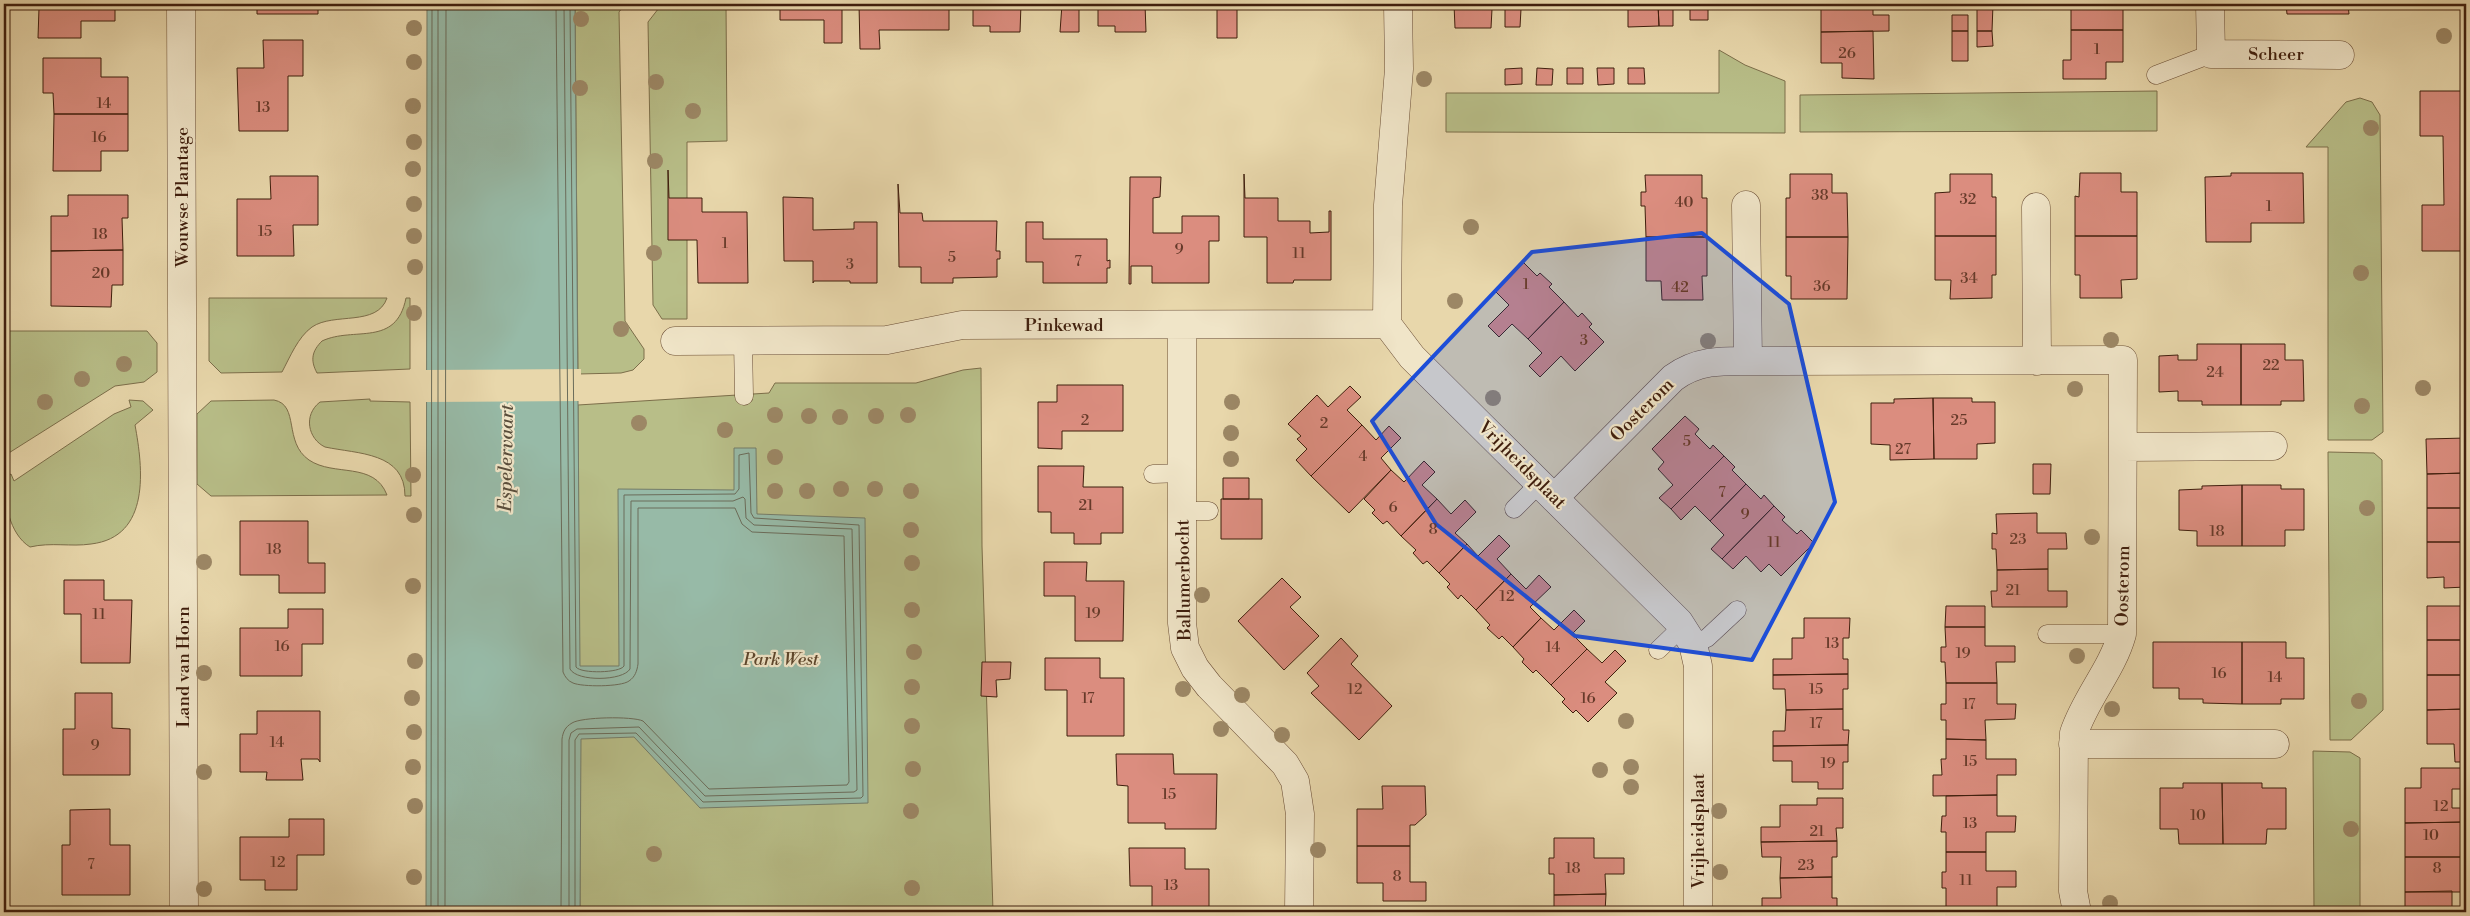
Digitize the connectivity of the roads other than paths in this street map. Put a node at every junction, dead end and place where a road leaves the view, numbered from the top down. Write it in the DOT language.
graph roads {
  1 [pos="181,4"];
  2 [pos="1398,4"];
  3 [pos="2210,4"];
  4 [pos="2211,54"];
  5 [pos="2340,55"];
  6 [pos="2156,75"];
  7 [pos="1746,205"];
  8 [pos="2036,207"];
  9 [pos="1387,324"];
  10 [pos="1182,325"];
  11 [pos="675,341"];
  12 [pos="743,341"];
  13 [pos="1748,361"];
  14 [pos="2037,361"];
  15 [pos="744,396"];
  16 [pos="182,421"];
  17 [pos="2273,446"];
  18 [pos="2123,447"];
  19 [pos="1182,473"];
  20 [pos="1153,474"];
  21 [pos="1547,490"];
  22 [pos="1514,509"];
  23 [pos="1737,610"];
  24 [pos="2047,634"];
  25 [pos="2122,634"];
  26 [pos="1688,636"];
  27 [pos="1658,650"];
  28 [pos="2073,744"];
  29 [pos="2275,744"];
  30 [pos="184,912"];
  31 [pos="1299,912"];
  32 [pos="1698,912"];
  33 [pos="2077,912"];
  1 -- 16 [label="street, Wouwse Plantage"];
  2 -- 9 [label="street"];
  3 -- 4 [label="street"];
  4 -- 5 [label="street, Scheer"];
  4 -- 6 [label="lane"];
  7 -- 13 [label="street"];
  8 -- 14 [label="street"];
  9 -- 10 [label="street, Pinkewad"];
  9 -- 21 [label="street, Vrijheidsplaat"];
  10 -- 12 [label="street, Pinkewad"];
  10 -- 19 [label="street, Ballumerbocht"];
  11 -- 12 [label="street, Pinkewad"];
  12 -- 15 [label="lane"];
  13 -- 14 [label="street, Oosterom"];
  13 -- 21 [label="street, Oosterom"];
  14 -- 18 [label="street, Oosterom"];
  16 -- 30 [label="street, Land van Horn"];
  17 -- 18 [label="street"];
  18 -- 25 [label="street, Oosterom"];
  19 -- 20 [label="lane"];
  19 -- 31 [label="street, Ballumerbocht"];
  21 -- 22 [label="lane"];
  21 -- 26 [label="street, Vrijheidsplaat"];
  23 -- 26 [label="lane"];
  24 -- 25 [label="lane"];
  25 -- 28 [label="street, Oosterom"];
  26 -- 27 [label="lane"];
  26 -- 32 [label="street, Vrijheidsplaat"];
  28 -- 29 [label="street"];
  28 -- 33 [label="street, Oosterom"];
}
